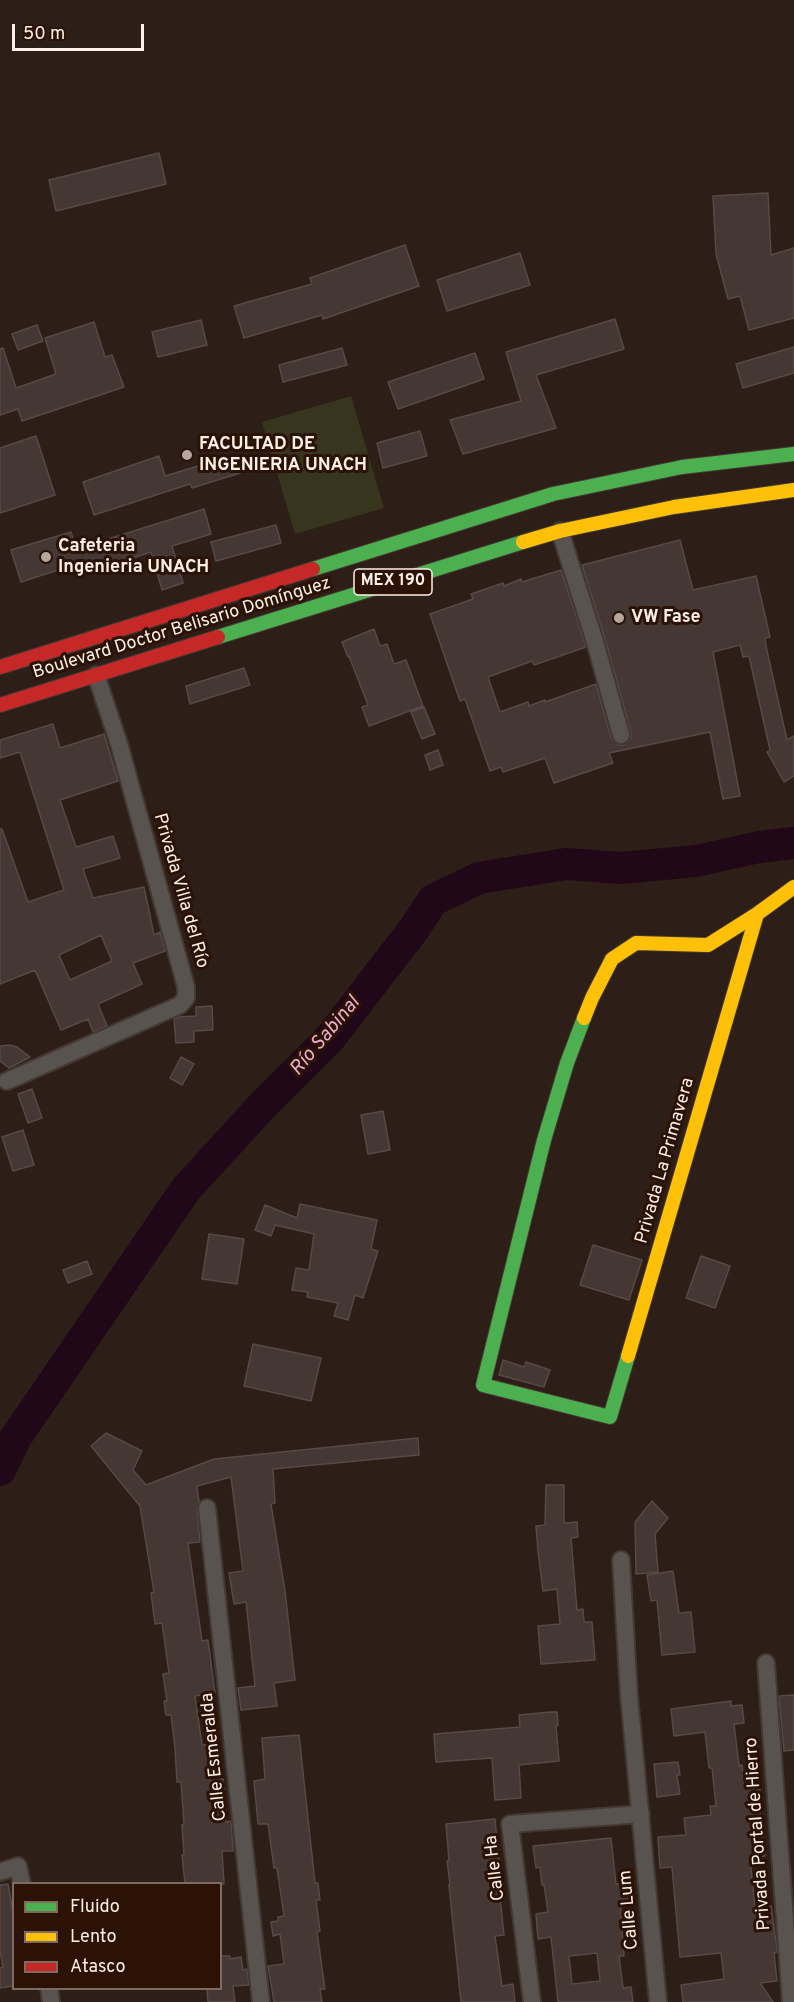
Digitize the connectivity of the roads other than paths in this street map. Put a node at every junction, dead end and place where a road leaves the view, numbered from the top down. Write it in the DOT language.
graph roads {
  1 [pos="794,454"];
  2 [pos="794,490"];
  3 [pos="560,531"];
  4 [pos="0,667"];
  5 [pos="96,675"];
  6 [pos="0,705"];
  7 [pos="621,735"];
  8 [pos="794,887"];
  9 [pos="757,914"];
  10 [pos="7,1081"];
  11 [pos="207,1508"];
  12 [pos="621,1560"];
  13 [pos="766,1662"];
  14 [pos="641,1814"];
  15 [pos="0,1872"];
  16 [pos="22,1882"];
  17 [pos="261,2002"];
  18 [pos="532,2002"];
  19 [pos="658,2002"];
  20 [pos="791,2002"];
  1 -- 4 [label="main road, Boulevard Doctor Belisario Domínguez / MEX 190"];
  2 -- 3 [label="main road, Boulevard Doctor Belisario Domínguez / MEX 190"];
  3 -- 5 [label="main road, Boulevard Doctor Belisario Domínguez / MEX 190"];
  3 -- 7 [label="street"];
  5 -- 6 [label="main road, Boulevard Doctor Belisario Domínguez / MEX 190"];
  5 -- 10 [label="street, Privada Villa del Río"];
  8 -- 9 [label="main road"];
  9 -- 9 [label="main road, Privada La Primavera"];
  11 -- 17 [label="street, Calle Esmeralda"];
  12 -- 14 [label="street, Calle Lum"];
  13 -- 20 [label="street, Privada Portal de Hierro"];
  14 -- 18 [label="street, Calle Ha"];
  14 -- 19 [label="street, Calle Lum"];
  15 -- 16 [label="street"];
}
